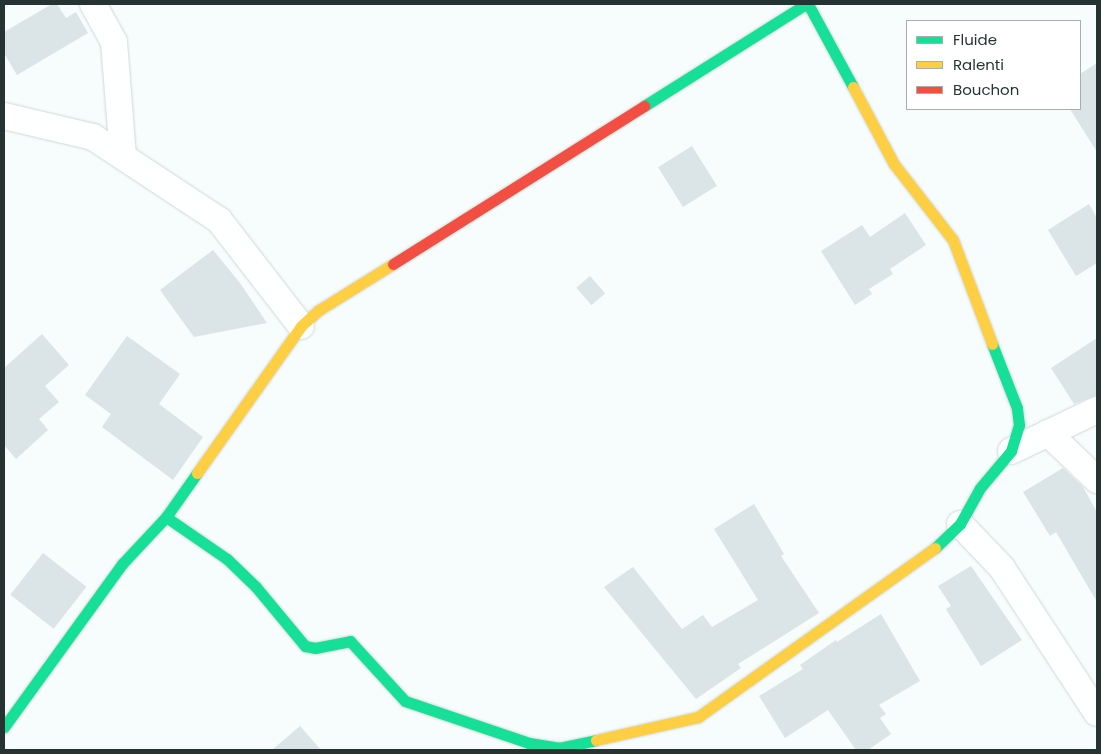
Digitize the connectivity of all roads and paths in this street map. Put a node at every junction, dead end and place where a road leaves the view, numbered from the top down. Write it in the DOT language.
graph roads {
  1 [pos="92,4"];
  2 [pos="807,4"];
  3 [pos="4,116"];
  4 [pos="123,156"];
  5 [pos="301,326"];
  6 [pos="1097,410"];
  7 [pos="1048,433"];
  8 [pos="1011,451"];
  9 [pos="1097,480"];
  10 [pos="166,517"];
  11 [pos="960,524"];
  12 [pos="1097,713"];
  13 [pos="4,727"];
  1 -- 4 [label="street"];
  2 -- 5 [label="street"];
  2 -- 8 [label="street"];
  3 -- 4 [label="street"];
  4 -- 5 [label="street"];
  5 -- 10 [label="street"];
  6 -- 7 [label="street"];
  7 -- 8 [label="street"];
  7 -- 9 [label="street"];
  8 -- 11 [label="street"];
  10 -- 11 [label="street"];
  10 -- 13 [label="street"];
  11 -- 12 [label="street"];
}
